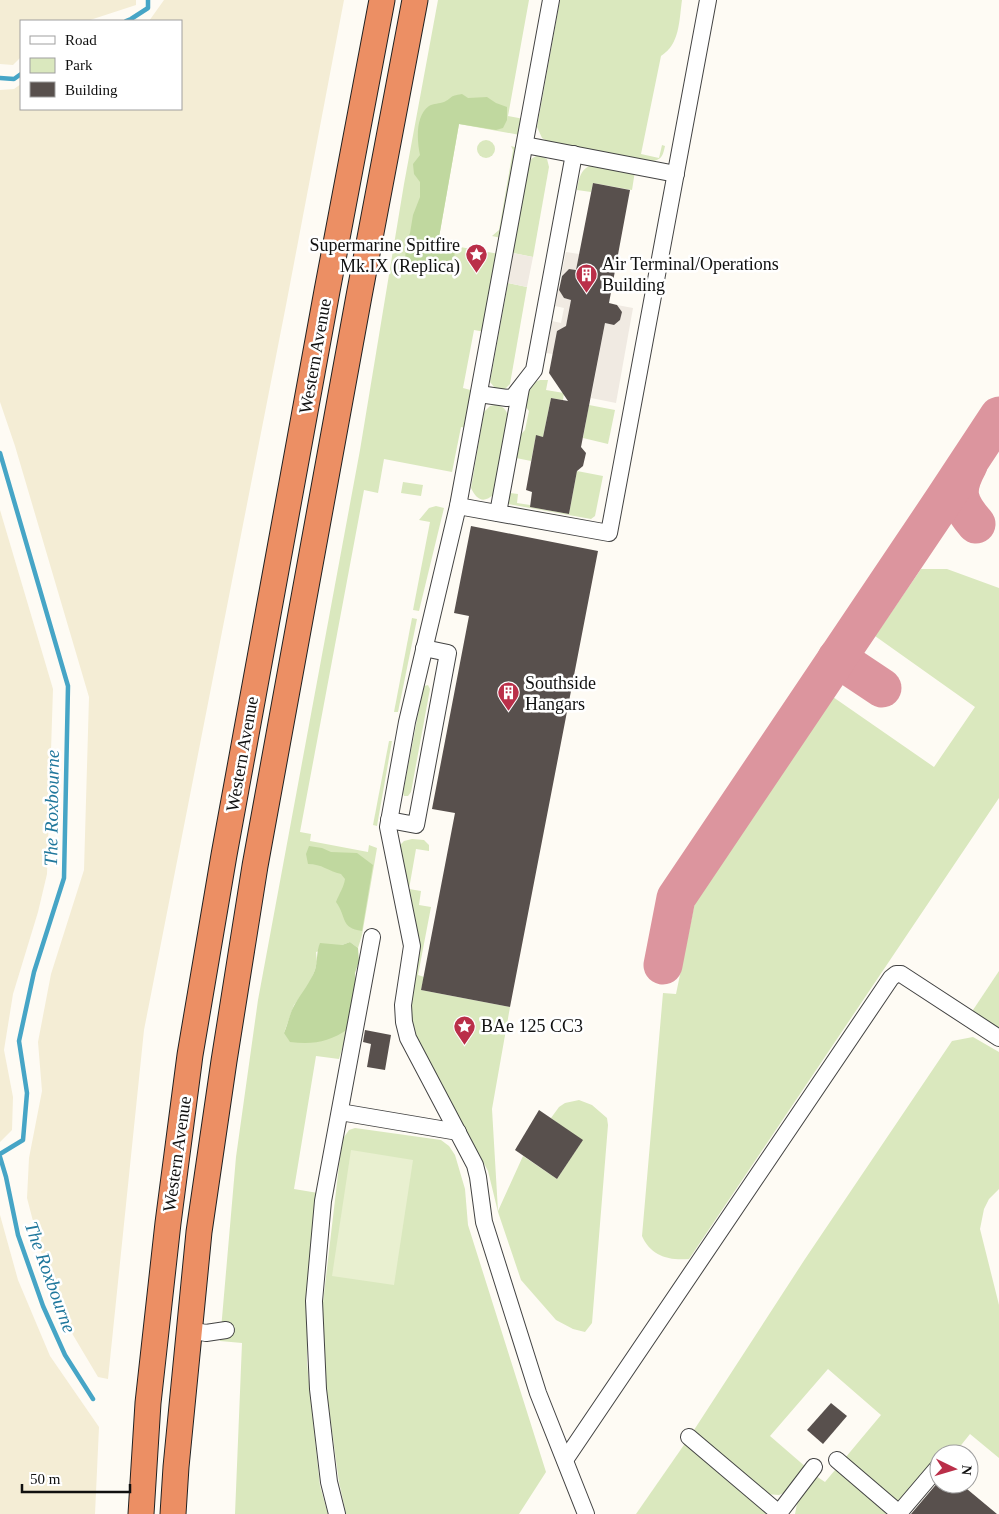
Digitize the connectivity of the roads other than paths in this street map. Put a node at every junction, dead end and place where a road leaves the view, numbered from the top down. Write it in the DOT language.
graph roads {
  1 [pos="382,0"];
  2 [pos="415,0"];
  3 [pos="551,0"];
  4 [pos="708,0"];
  5 [pos="525,145"];
  6 [pos="574,154"];
  7 [pos="676,174"];
  8 [pos="521,388"];
  9 [pos="479,394"];
  10 [pos="458,506"];
  11 [pos="498,513"];
  12 [pos="424,648"];
  13 [pos="389,820"];
  14 [pos="372,937"];
  15 [pos="999,1038"];
  16 [pos="340,1112"];
  17 [pos="458,1132"];
  18 [pos="189,1330"];
  19 [pos="226,1330"];
  20 [pos="689,1437"];
  21 [pos="565,1460"];
  22 [pos="837,1460"];
  23 [pos="814,1466"];
  24 [pos="929,1478"];
  25 [pos="140,1514"];
  26 [pos="173,1514"];
  27 [pos="337,1514"];
  28 [pos="586,1514"];
  29 [pos="779,1514"];
  1 -- 25 [label="highway, Western Avenue"];
  2 -- 18 [label="highway, Western Avenue"];
  3 -- 5 [label="street"];
  4 -- 7 [label="street"];
  5 -- 6 [label="street"];
  5 -- 9 [label="street"];
  6 -- 7 [label="street"];
  6 -- 8 [label="street"];
  7 -- 11 [label="street"];
  8 -- 9 [label="street"];
  8 -- 11 [label="street"];
  9 -- 10 [label="street"];
  10 -- 11 [label="street"];
  10 -- 12 [label="street"];
  12 -- 13 [label="street"];
  12 -- 13 [label="street"];
  13 -- 17 [label="street"];
  14 -- 16 [label="street"];
  15 -- 21 [label="street"];
  16 -- 17 [label="street"];
  16 -- 27 [label="street"];
  17 -- 21 [label="street"];
  18 -- 19 [label="street"];
  18 -- 26 [label="highway, Western Avenue"];
  20 -- 29 [label="street"];
  21 -- 28 [label="street"];
  22 -- 24 [label="street"];
  23 -- 29 [label="street"];
}
